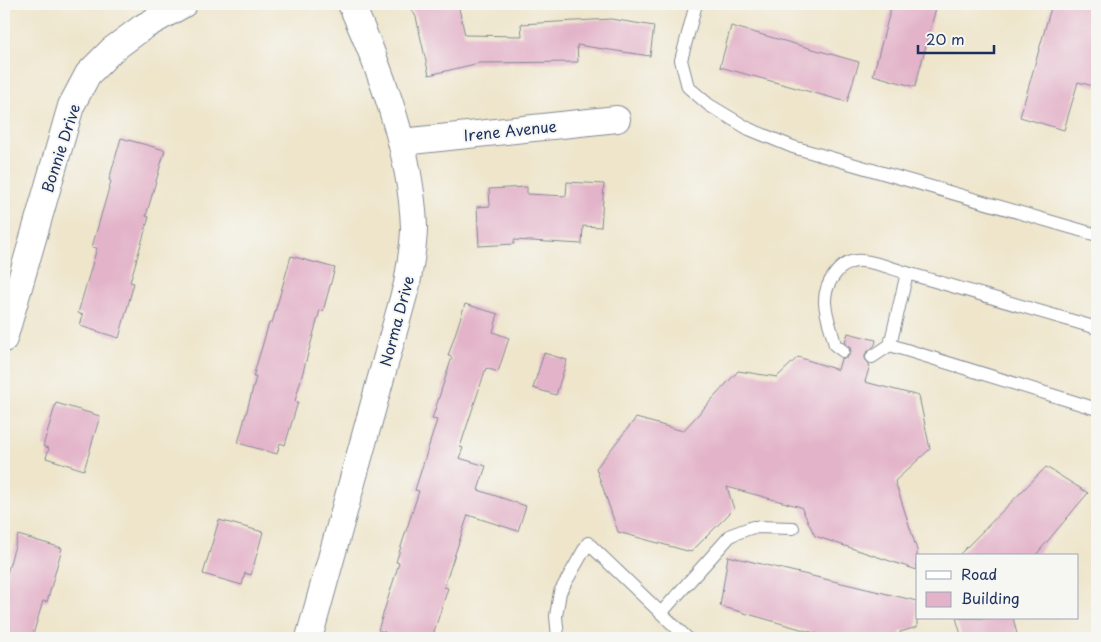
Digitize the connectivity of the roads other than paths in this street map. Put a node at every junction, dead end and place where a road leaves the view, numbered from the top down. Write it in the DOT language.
graph roads {
  1 [pos="184,4"];
  2 [pos="351,4"];
  3 [pos="696,4"];
  4 [pos="617,118"];
  5 [pos="402,142"];
  6 [pos="1097,235"];
  7 [pos="908,273"];
  8 [pos="1097,328"];
  9 [pos="4,340"];
  10 [pos="890,345"];
  11 [pos="843,351"];
  12 [pos="872,357"];
  13 [pos="1097,409"];
  14 [pos="793,528"];
  15 [pos="661,613"];
  16 [pos="308,638"];
  17 [pos="558,638"];
  18 [pos="688,638"];
  1 -- 9 [label="street, Bonnie Drive"];
  2 -- 5 [label="street, Norma Drive"];
  3 -- 6 [label="lane"];
  4 -- 5 [label="street, Irene Avenue"];
  5 -- 16 [label="street, Norma Drive"];
  7 -- 8 [label="lane"];
  7 -- 10 [label="lane"];
  7 -- 11 [label="lane"];
  10 -- 12 [label="lane"];
  10 -- 13 [label="lane"];
  14 -- 15 [label="lane"];
  15 -- 17 [label="lane"];
  15 -- 18 [label="lane"];
}
